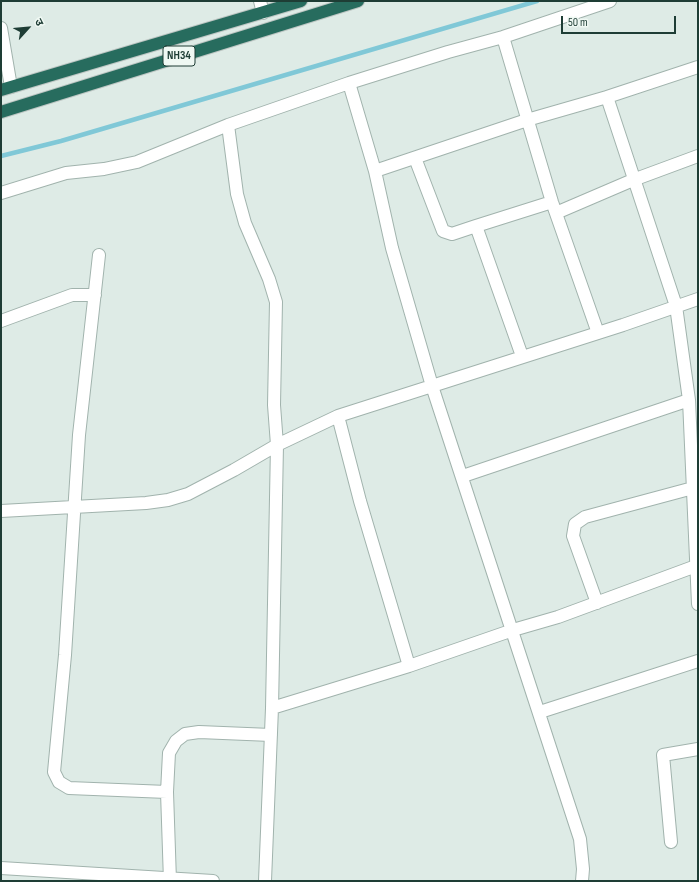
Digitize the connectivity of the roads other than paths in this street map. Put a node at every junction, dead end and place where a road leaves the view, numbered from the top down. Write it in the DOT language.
graph roads {
  1 [pos="301,1"];
  2 [pos="358,1"];
  3 [pos="610,1"];
  4 [pos="261,7"];
  5 [pos="1,28"];
  6 [pos="503,37"];
  7 [pos="698,67"];
  8 [pos="349,83"];
  9 [pos="6,89"];
  10 [pos="607,97"];
  11 [pos="1,112"];
  12 [pos="527,120"];
  13 [pos="228,124"];
  14 [pos="698,156"];
  15 [pos="415,158"];
  16 [pos="375,171"];
  17 [pos="633,180"];
  18 [pos="1,193"];
  19 [pos="554,207"];
  20 [pos="476,226"];
  21 [pos="99,255"];
  22 [pos="95,295"];
  23 [pos="698,299"];
  24 [pos="676,306"];
  25 [pos="1,321"];
  26 [pos="598,333"];
  27 [pos="522,356"];
  28 [pos="432,386"];
  29 [pos="689,400"];
  30 [pos="338,416"];
  31 [pos="277,445"];
  32 [pos="463,476"];
  33 [pos="693,488"];
  34 [pos="75,506"];
  35 [pos="1,511"];
  36 [pos="696,566"];
  37 [pos="597,603"];
  38 [pos="698,604"];
  39 [pos="514,630"];
  40 [pos="698,660"];
  41 [pos="409,666"];
  42 [pos="272,708"];
  43 [pos="540,712"];
  44 [pos="271,735"];
  45 [pos="698,749"];
  46 [pos="167,792"];
  47 [pos="671,842"];
  48 [pos="1,868"];
  49 [pos="170,879"];
  50 [pos="213,881"];
  51 [pos="265,881"];
  52 [pos="582,881"];
  1 -- 4 [label="highway, NH34"];
  2 -- 11 [label="highway, NH34"];
  3 -- 6 [label="street"];
  4 -- 9 [label="highway, NH34"];
  5 -- 9 [label="street"];
  6 -- 8 [label="street"];
  6 -- 12 [label="street"];
  7 -- 10 [label="street"];
  8 -- 13 [label="street"];
  8 -- 16 [label="street"];
  10 -- 12 [label="street"];
  10 -- 17 [label="street"];
  12 -- 15 [label="street"];
  12 -- 19 [label="street"];
  13 -- 18 [label="street"];
  13 -- 31 [label="street"];
  14 -- 17 [label="street"];
  15 -- 16 [label="street"];
  15 -- 20 [label="street"];
  16 -- 28 [label="street"];
  17 -- 19 [label="street"];
  17 -- 24 [label="street"];
  19 -- 20 [label="street"];
  19 -- 26 [label="street"];
  20 -- 27 [label="street"];
  21 -- 22 [label="street"];
  22 -- 25 [label="street"];
  22 -- 34 [label="street"];
  23 -- 24 [label="street"];
  24 -- 26 [label="street"];
  24 -- 29 [label="street"];
  26 -- 27 [label="street"];
  27 -- 28 [label="street"];
  28 -- 30 [label="street"];
  28 -- 32 [label="street"];
  29 -- 32 [label="street"];
  29 -- 33 [label="street"];
  30 -- 31 [label="street"];
  30 -- 41 [label="street"];
  31 -- 34 [label="street"];
  31 -- 42 [label="street"];
  32 -- 39 [label="street"];
  33 -- 36 [label="street"];
  33 -- 37 [label="street"];
  34 -- 35 [label="street"];
  34 -- 46 [label="street"];
  36 -- 37 [label="street"];
  36 -- 38 [label="street"];
  37 -- 39 [label="street"];
  39 -- 41 [label="street"];
  39 -- 43 [label="street"];
  40 -- 43 [label="street"];
  41 -- 42 [label="street"];
  42 -- 44 [label="street"];
  43 -- 52 [label="street"];
  44 -- 46 [label="street"];
  44 -- 51 [label="street"];
  45 -- 47 [label="street"];
  46 -- 49 [label="street"];
  48 -- 49 [label="street"];
  49 -- 50 [label="street"];
}
